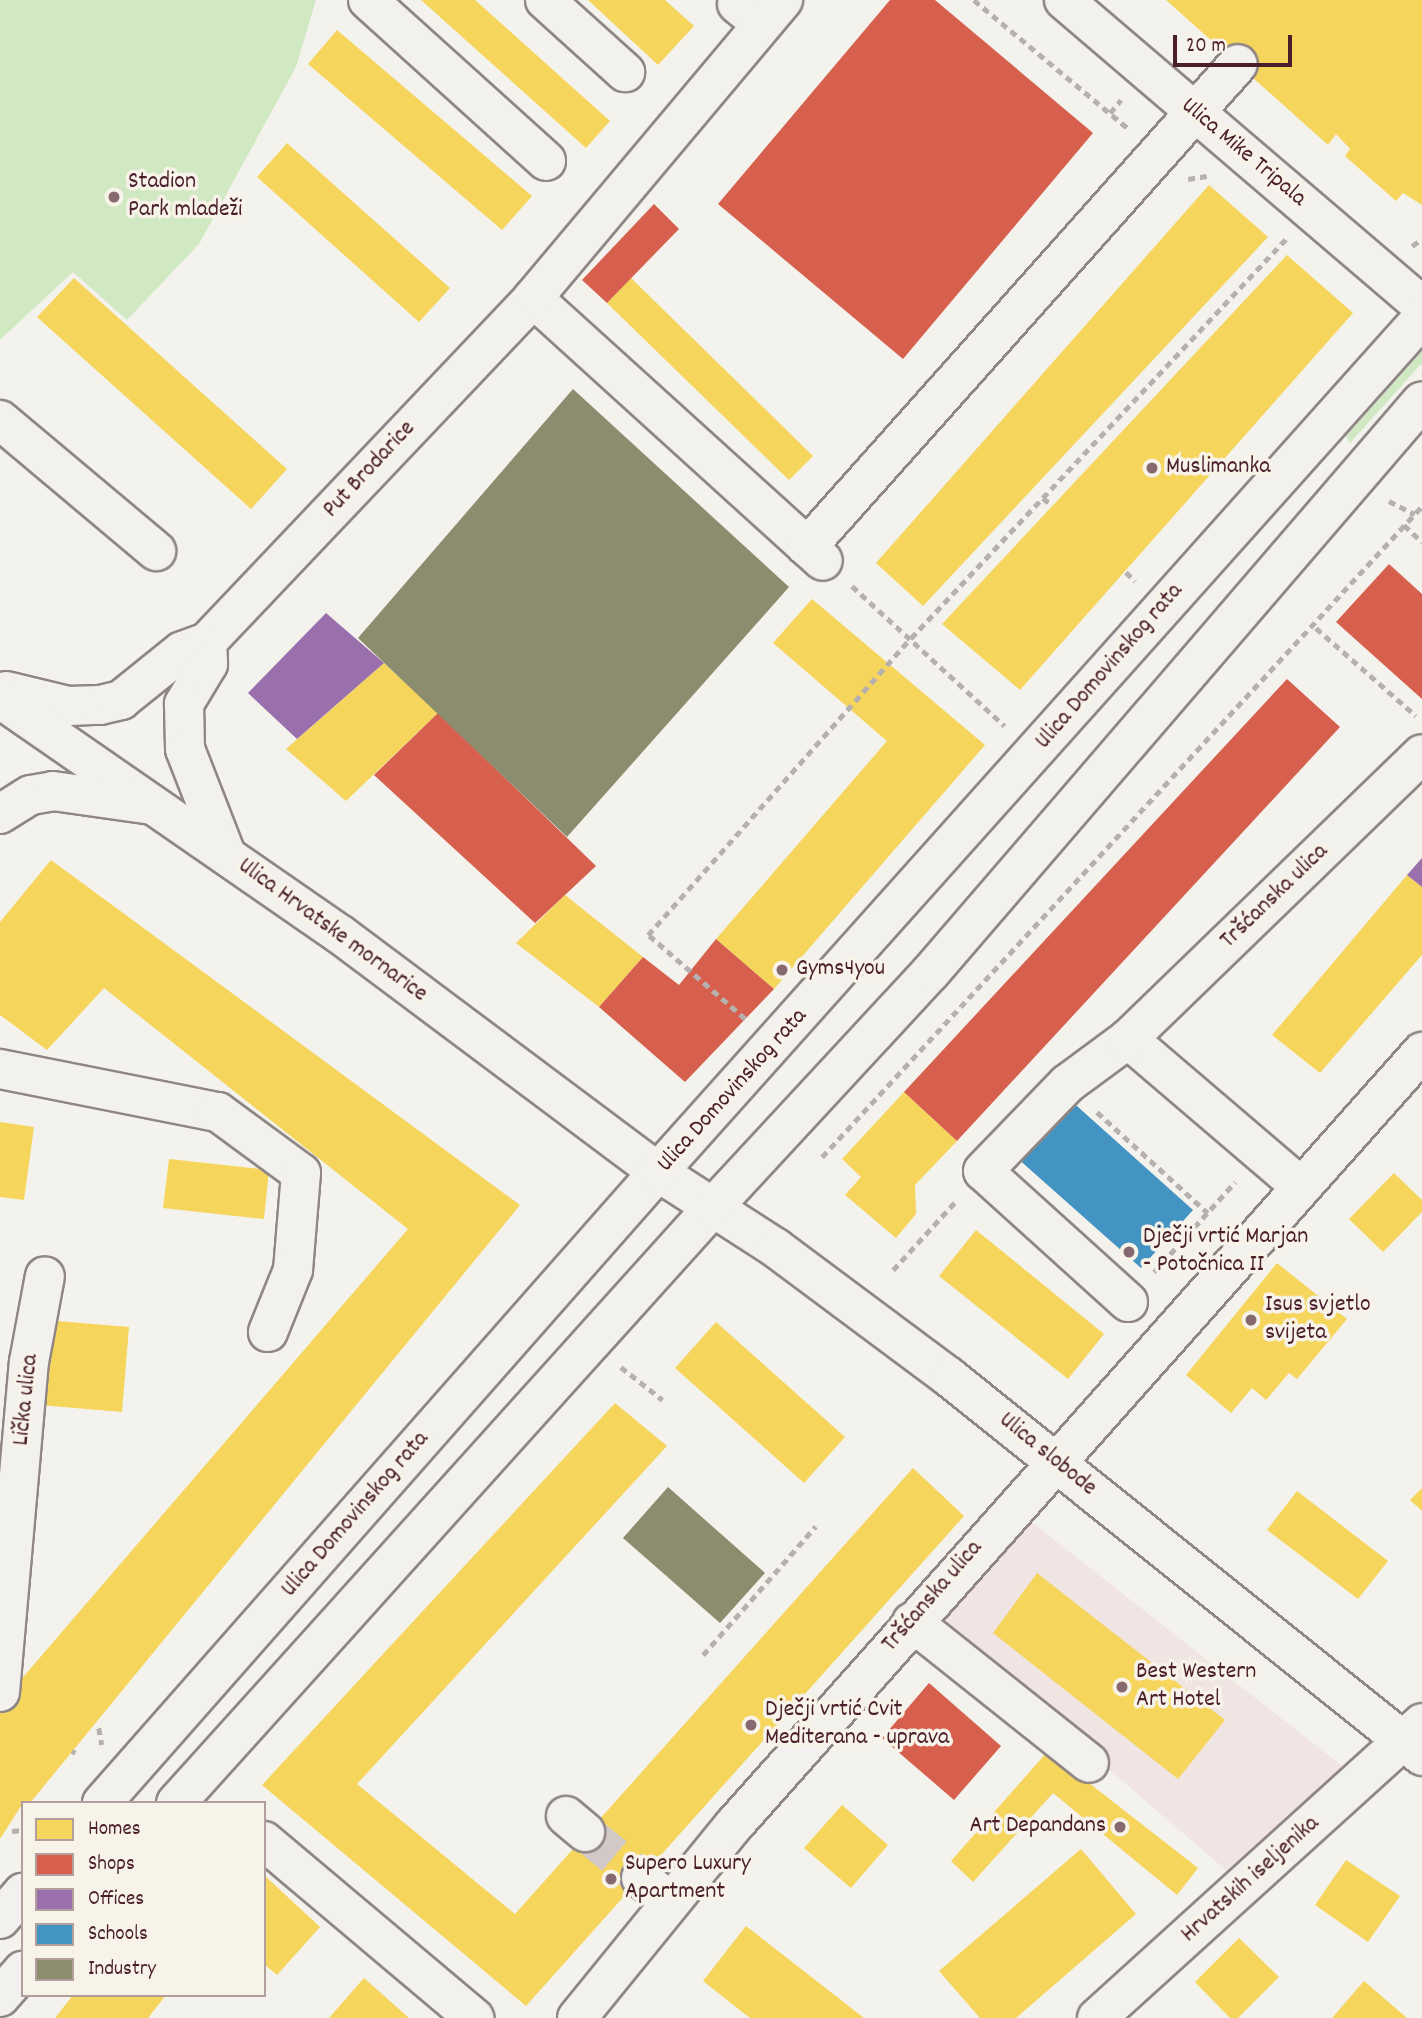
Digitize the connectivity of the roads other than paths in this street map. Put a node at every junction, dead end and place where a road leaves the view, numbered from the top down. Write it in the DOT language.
graph roads {
  1 [pos="368,0"];
  2 [pos="545,0"];
  3 [pos="1064,0"];
  4 [pos="761,9"];
  5 [pos="1238,64"];
  6 [pos="625,72"];
  7 [pos="1196,112"];
  8 [pos="546,161"];
  9 [pos="533,298"];
  10 [pos="1422,306"];
  11 [pos="1422,318"];
  12 [pos="1422,401"];
  13 [pos="0,420"];
  14 [pos="156,551"];
  15 [pos="207,642"];
  16 [pos="0,689"];
  17 [pos="0,699"];
  18 [pos="1422,754"];
  19 [pos="159,807"];
  20 [pos="0,814"];
  21 [pos="226,854"];
  22 [pos="1128,1039"];
  23 [pos="1422,1052"];
  24 [pos="0,1069"];
  25 [pos="658,1172"];
  26 [pos="1300,1186"];
  27 [pos="716,1205"];
  28 [pos="45,1276"];
  29 [pos="1128,1302"];
  30 [pos="268,1332"];
  31 [pos="1054,1460"];
  32 [pos="912,1622"];
  33 [pos="0,1692"];
  34 [pos="1416,1740"];
  35 [pos="1089,1763"];
  36 [pos="104,1801"];
  37 [pos="178,1801"];
  38 [pos="266,1843"];
  39 [pos="642,1878"];
  40 [pos="21,1895"];
  41 [pos="671,1902"];
  42 [pos="0,1919"];
  43 [pos="21,1973"];
  44 [pos="0,1997"];
  45 [pos="474,2018"];
  46 [pos="577,2018"];
  47 [pos="1097,2018"];
  1 -- 8 [label="street"];
  2 -- 6 [label="street"];
  3 -- 7 [label="street, Ulica Mike Tripala"];
  4 -- 9 [label="street, Put Brodarice"];
  5 -- 7 [label="street"];
  7 -- 9 [label="street"];
  7 -- 10 [label="street, Ulica Mike Tripala"];
  9 -- 15 [label="street, Put Brodarice"];
  11 -- 25 [label="street, Ulica Domovinskog rata"];
  12 -- 27 [label="street"];
  13 -- 14 [label="street"];
  15 -- 16 [label="street"];
  15 -- 21 [label="street"];
  17 -- 19 [label="street, Ulica Hrvatske mornarice"];
  18 -- 22 [label="street, Tršćanska ulica"];
  19 -- 20 [label="street"];
  19 -- 21 [label="street, Ulica Hrvatske mornarice"];
  21 -- 25 [label="street, Ulica Hrvatske mornarice"];
  22 -- 26 [label="street"];
  22 -- 29 [label="street, Tršćanska ulica"];
  23 -- 26 [label="street, Tršćanska ulica"];
  24 -- 30 [label="street"];
  25 -- 27 [label="street, Ulica slobode"];
  25 -- 36 [label="street, Ulica Domovinskog rata"];
  26 -- 31 [label="street, Tršćanska ulica"];
  27 -- 31 [label="street, Ulica slobode"];
  27 -- 37 [label="street"];
  28 -- 33 [label="street, Lička ulica"];
  31 -- 32 [label="street, Tršćanska ulica"];
  31 -- 34 [label="street, Ulica slobode"];
  32 -- 35 [label="street"];
  32 -- 41 [label="street, Tršćanska ulica"];
  34 -- 47 [label="street, Hrvatskih iseljenika"];
  38 -- 45 [label="street"];
  39 -- 41 [label="street"];
  40 -- 42 [label="street"];
  41 -- 46 [label="street, Tršćanska ulica"];
  43 -- 44 [label="street"];
}
